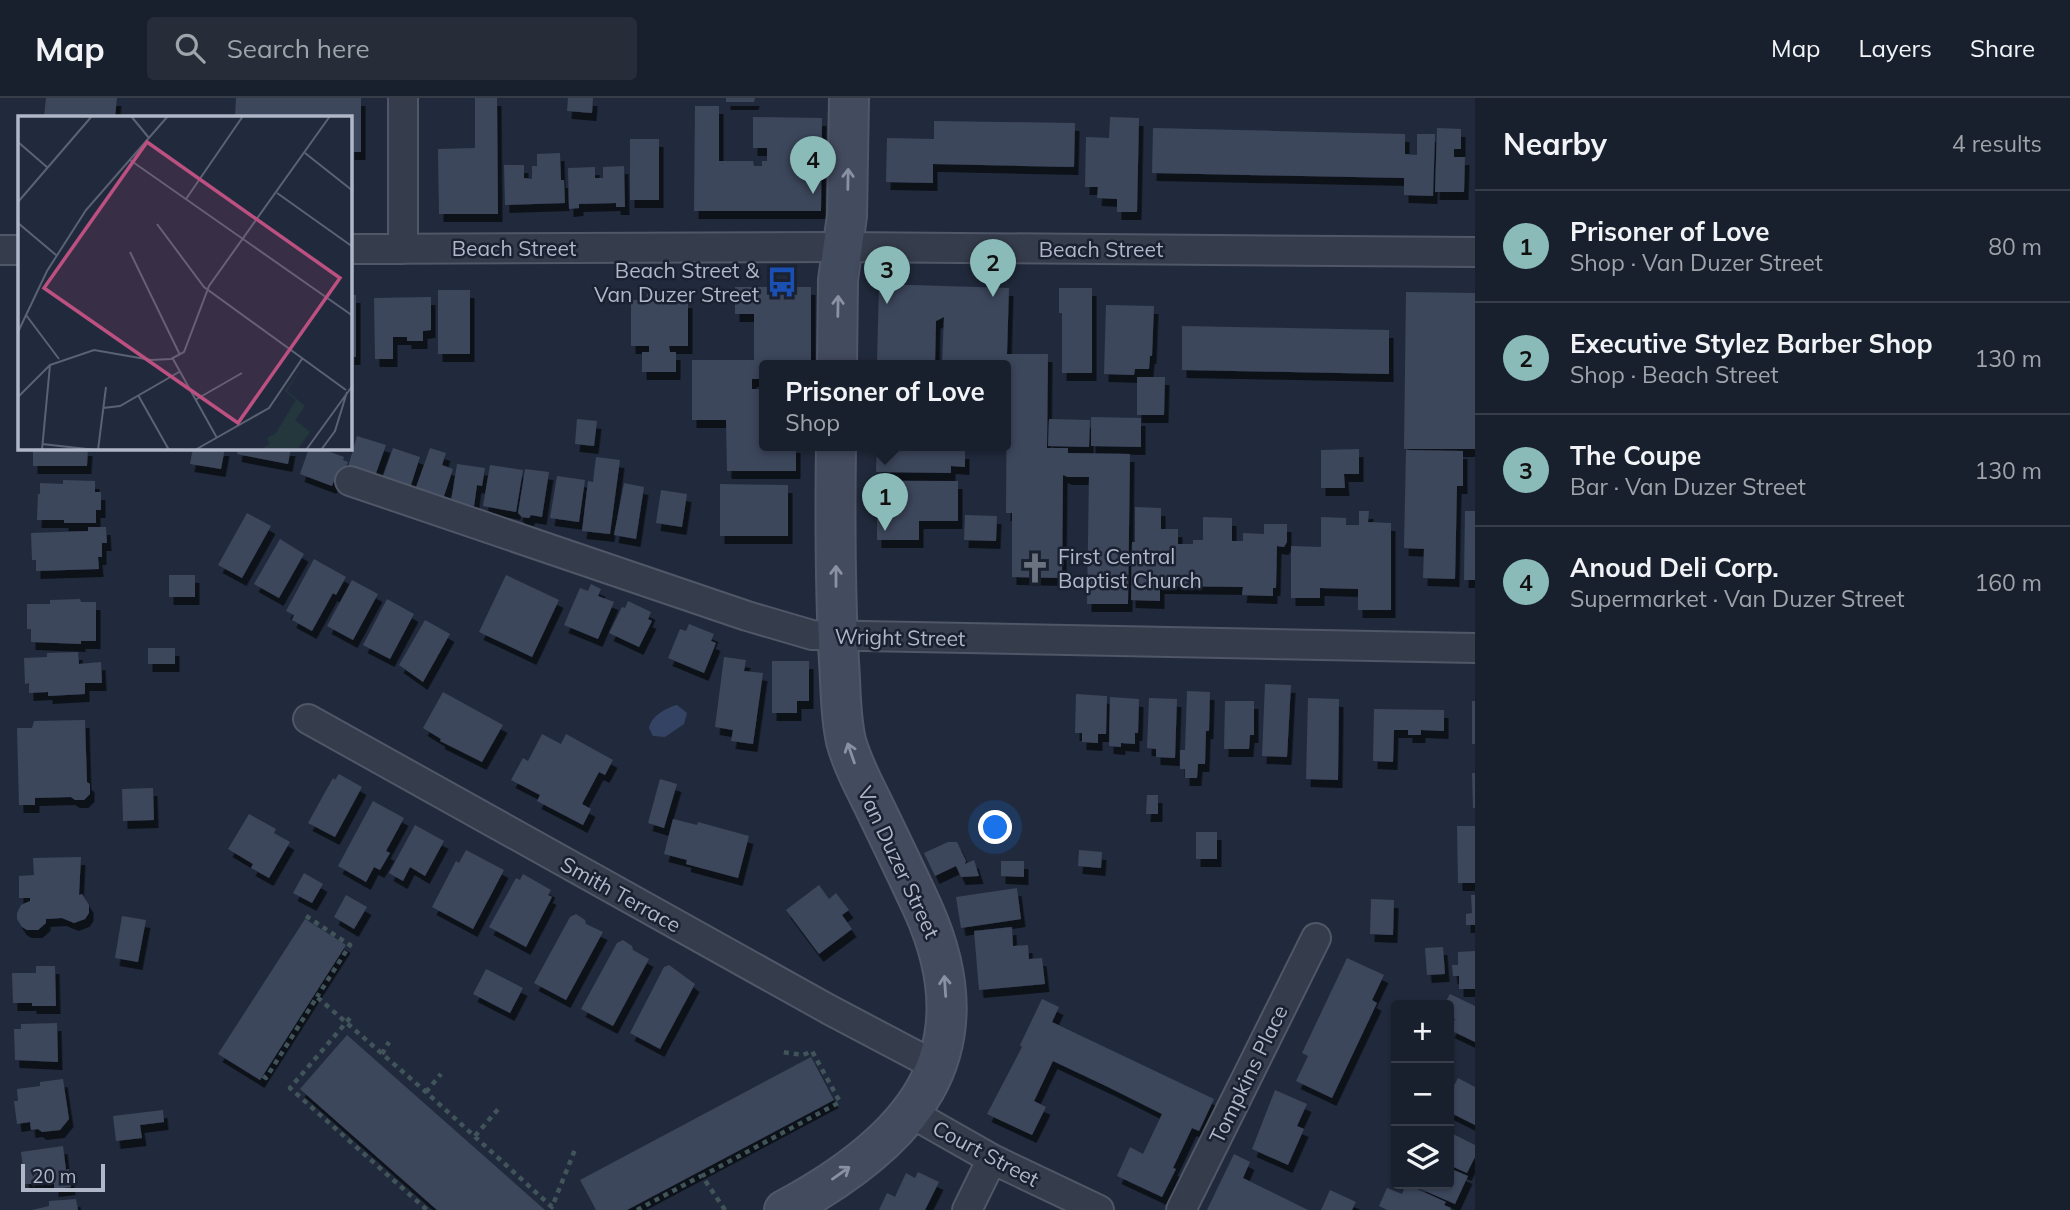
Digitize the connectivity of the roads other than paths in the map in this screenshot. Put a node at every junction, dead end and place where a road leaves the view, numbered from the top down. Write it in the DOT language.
graph roads {
  1 [pos="403,98"];
  2 [pos="849,98"];
  3 [pos="843,247"];
  4 [pos="352,249"];
  5 [pos="404,249"];
  6 [pos="0,250"];
  7 [pos="18,250"];
  8 [pos="1475,252"];
  9 [pos="837,360"];
  10 [pos="836,451"];
  11 [pos="350,481"];
  12 [pos="838,637"];
  13 [pos="1475,648"];
  14 [pos="308,719"];
  15 [pos="1316,938"];
  16 [pos="936,1066"];
  17 [pos="911,1113"];
  18 [pos="992,1159"];
  19 [pos="784,1210"];
  20 [pos="967,1210"];
  21 [pos="1099,1210"];
  22 [pos="1181,1210"];
  1 -- 5 [label="street"];
  3 -- 2 [label="main road, one-way"];
  3 -- 5 [label="street, Beach Street"];
  3 -- 8 [label="street, Beach Street"];
  9 -- 3 [label="main road, one-way"];
  4 -- 5 [label="street, Beach Street"];
  6 -- 7 [label="street"];
  12 -- 10 [label="main road, Van Duzer Street, one-way"];
  11 -- 12 [label="street, Wright Street"];
  12 -- 13 [label="street, Wright Street"];
  16 -- 12 [label="main road, Van Duzer Street, one-way"];
  14 -- 16 [label="street, Smith Terrace"];
  15 -- 22 [label="street, Tompkins Place"];
  16 -- 17 [label="main road, Van Duzer Street"];
  17 -- 18 [label="street, Court Street"];
  19 -- 17 [label="main road, Van Duzer Street, one-way"];
  18 -- 20 [label="street"];
  18 -- 21 [label="street, Court Street"];
}
